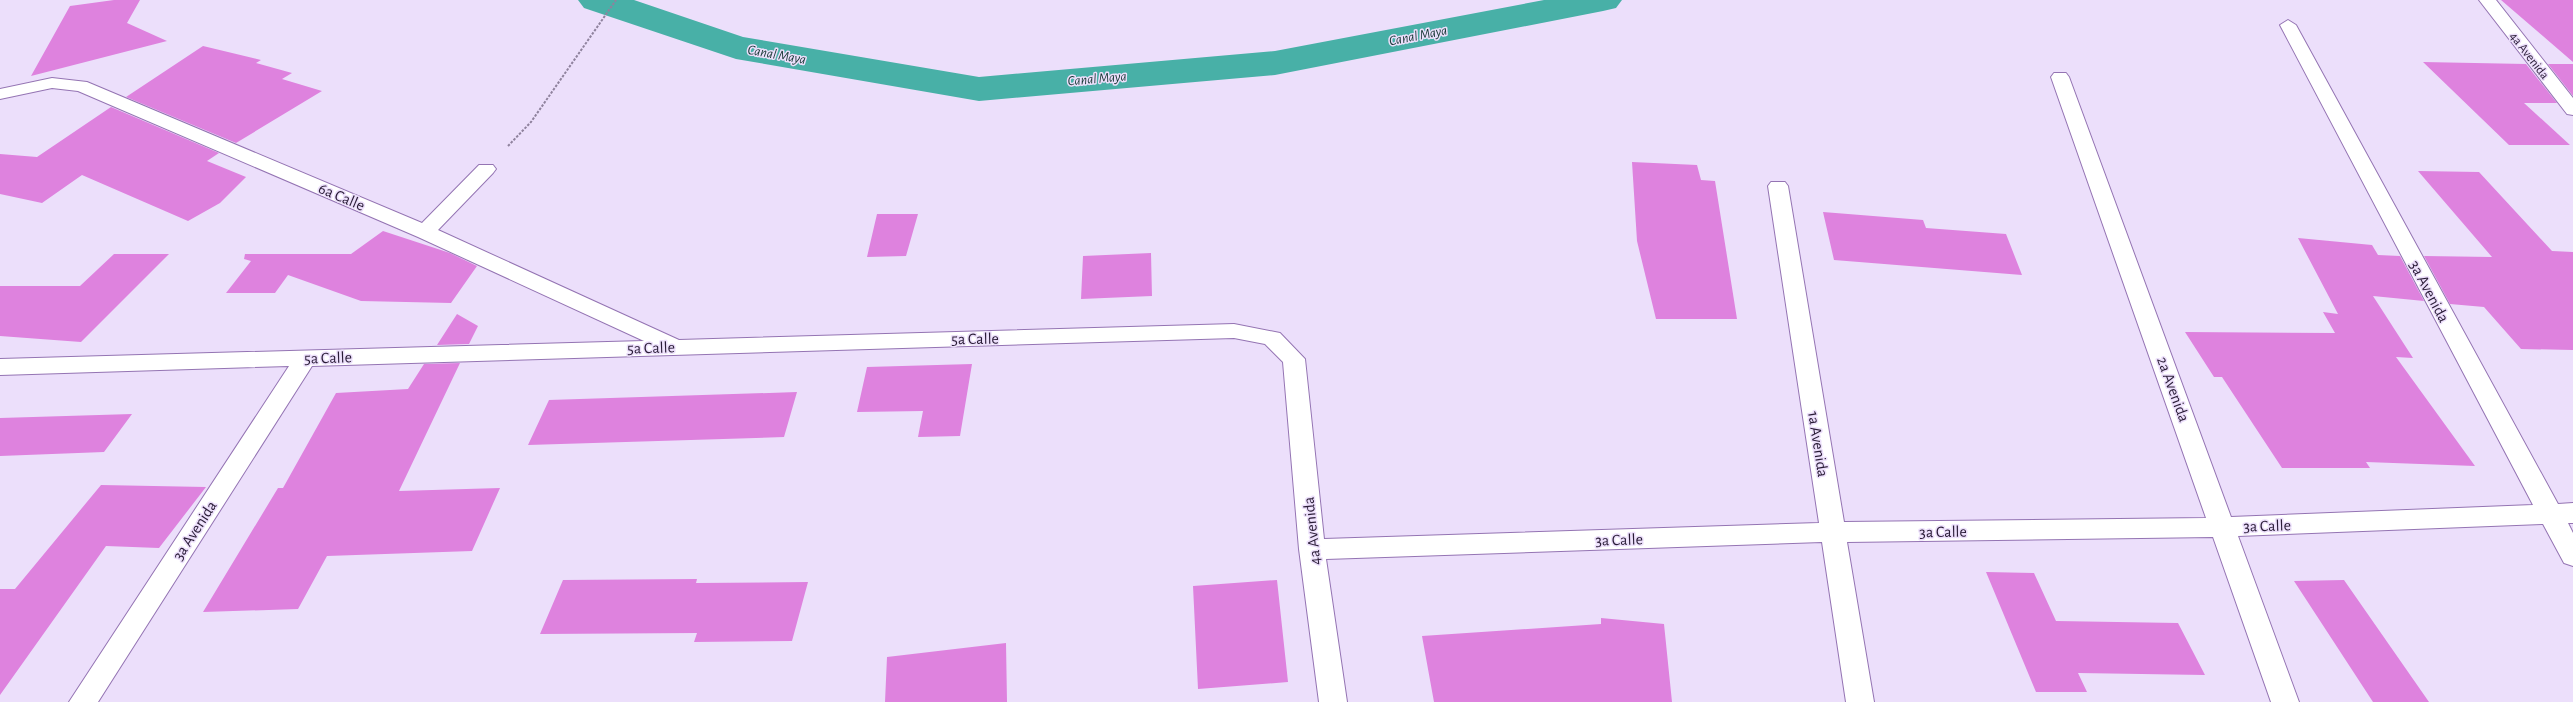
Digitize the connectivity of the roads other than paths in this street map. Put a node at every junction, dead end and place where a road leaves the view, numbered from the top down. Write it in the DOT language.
graph roads {
  1 [pos="2487,0"];
  2 [pos="2288,25"];
  3 [pos="2060,77"];
  4 [pos="0,94"];
  5 [pos="2573,110"];
  6 [pos="486,169"];
  7 [pos="1778,186"];
  8 [pos="426,232"];
  9 [pos="675,346"];
  10 [pos="306,358"];
  11 [pos="1294,359"];
  12 [pos="0,367"];
  13 [pos="2548,513"];
  14 [pos="2573,513"];
  15 [pos="2224,527"];
  16 [pos="1833,532"];
  17 [pos="1312,549"];
  18 [pos="2573,556"];
  19 [pos="83,702"];
  20 [pos="1333,702"];
  21 [pos="1860,702"];
  22 [pos="2285,702"];
  1 -- 5 [label="street, 4a Avenida"];
  2 -- 13 [label="street, 3a Avenida"];
  3 -- 15 [label="street, 2a Avenida"];
  4 -- 8 [label="street, 6a Calle"];
  6 -- 8 [label="street"];
  7 -- 16 [label="street, 1a Avenida"];
  8 -- 9 [label="street, 6a Calle"];
  9 -- 10 [label="street, 5a Calle"];
  9 -- 11 [label="street, 5a Calle"];
  10 -- 12 [label="street, 5a Calle"];
  10 -- 19 [label="street, 3a Avenida"];
  11 -- 17 [label="street, 4a Avenida"];
  13 -- 14 [label="street, 3a Calle"];
  13 -- 15 [label="street, 3a Calle"];
  13 -- 18 [label="street, 3a Avenida"];
  15 -- 16 [label="street, 3a Calle"];
  15 -- 22 [label="street, 2a Avenida"];
  16 -- 17 [label="street, 3a Calle"];
  16 -- 21 [label="street, 1a Avenida"];
  17 -- 20 [label="street, 4a Avenida"];
}
